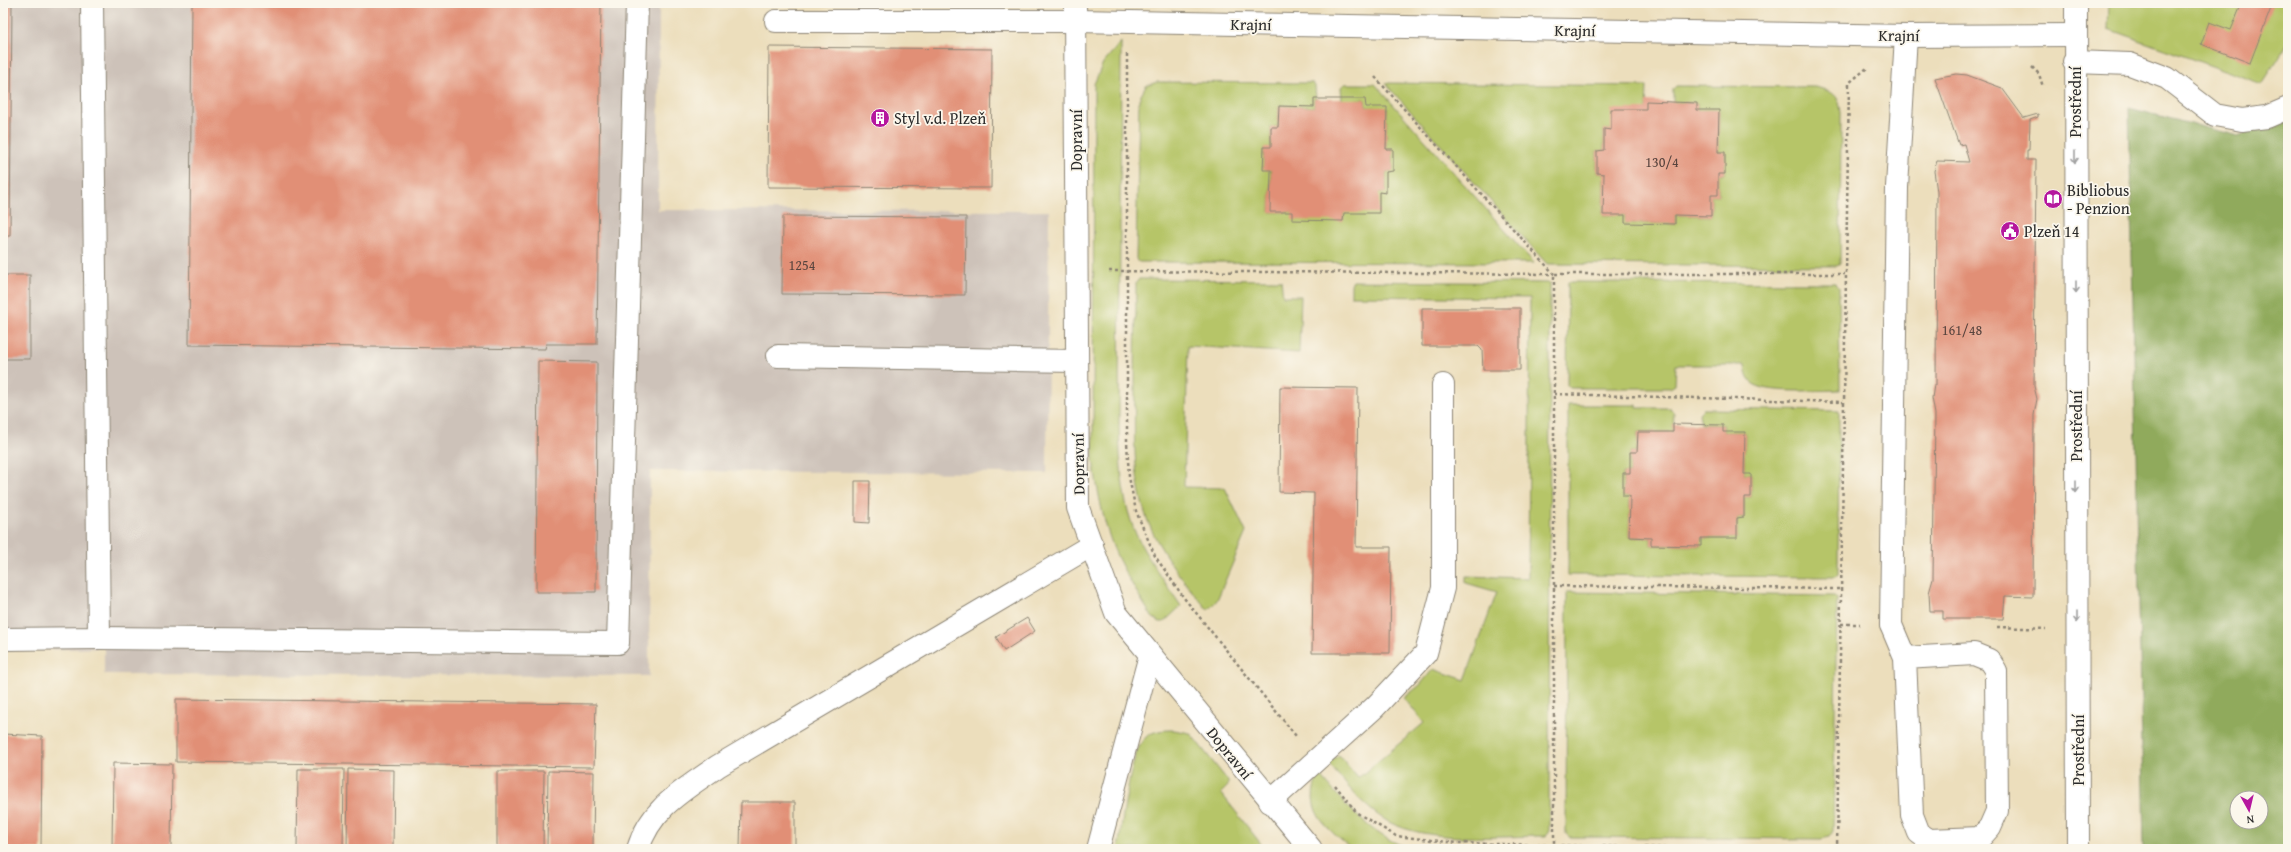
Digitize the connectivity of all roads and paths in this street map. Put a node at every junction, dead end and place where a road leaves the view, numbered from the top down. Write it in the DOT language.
graph roads {
  1 [pos="92,3"];
  2 [pos="637,3"];
  3 [pos="2076,3"];
  4 [pos="1075,12"];
  5 [pos="776,21"];
  6 [pos="1127,22"];
  7 [pos="2074,35"];
  8 [pos="1906,36"];
  9 [pos="2074,62"];
  10 [pos="2030,65"];
  11 [pos="1375,77"];
  12 [pos="2046,94"];
  13 [pos="2288,108"];
  14 [pos="1076,270"];
  15 [pos="1128,271"];
  16 [pos="1554,274"];
  17 [pos="1845,274"];
  18 [pos="778,356"];
  19 [pos="1077,361"];
  20 [pos="1443,385"];
  21 [pos="1554,394"];
  22 [pos="1843,402"];
  23 [pos="1092,545"];
  24 [pos="1554,586"];
  25 [pos="1841,589"];
  26 [pos="99,638"];
  27 [pos="3,639"];
  28 [pos="1150,655"];
  29 [pos="1905,658"];
  30 [pos="1316,761"];
  31 [pos="1270,802"];
  32 [pos="1554,844"];
  33 [pos="638,849"];
  34 [pos="1098,849"];
  35 [pos="1311,849"];
  36 [pos="1554,849"];
  37 [pos="1709,849"];
  38 [pos="1837,849"];
  39 [pos="2078,849"];
  1 -- 26 [label="street"];
  2 -- 26 [label="street"];
  3 -- 7 [label="street, Prostřední"];
  4 -- 5 [label="street, Krajní"];
  4 -- 6 [label="street, Krajní"];
  4 -- 14 [label="street, Dopravní"];
  6 -- 8 [label="street, Krajní"];
  6 -- 15 [label="path"];
  7 -- 8 [label="street, Krajní"];
  7 -- 9 [label="street, Prostřední"];
  8 -- 17 [label="path"];
  8 -- 29 [label="street"];
  9 -- 13 [label="street"];
  9 -- 39 [label="street, Prostřední, one-way"];
  10 -- 12 [label="path"];
  11 -- 16 [label="path"];
  14 -- 15 [label="path"];
  14 -- 19 [label="street, Dopravní"];
  15 -- 16 [label="path"];
  15 -- 30 [label="path"];
  16 -- 17 [label="path"];
  16 -- 21 [label="path"];
  17 -- 22 [label="path"];
  18 -- 19 [label="street"];
  19 -- 23 [label="street, Dopravní"];
  20 -- 30 [label="street"];
  21 -- 22 [label="path"];
  21 -- 24 [label="path"];
  22 -- 25 [label="path"];
  23 -- 28 [label="street, Dopravní"];
  23 -- 33 [label="street"];
  24 -- 25 [label="path"];
  24 -- 32 [label="path"];
  25 -- 38 [label="path"];
  26 -- 27 [label="street"];
  28 -- 31 [label="street, Dopravní"];
  28 -- 34 [label="street"];
  29 -- 29 [label="street"];
  30 -- 31 [label="street"];
  30 -- 32 [label="path"];
  31 -- 35 [label="street, Dopravní"];
  32 -- 36 [label="path"];
  32 -- 37 [label="path"];
}
